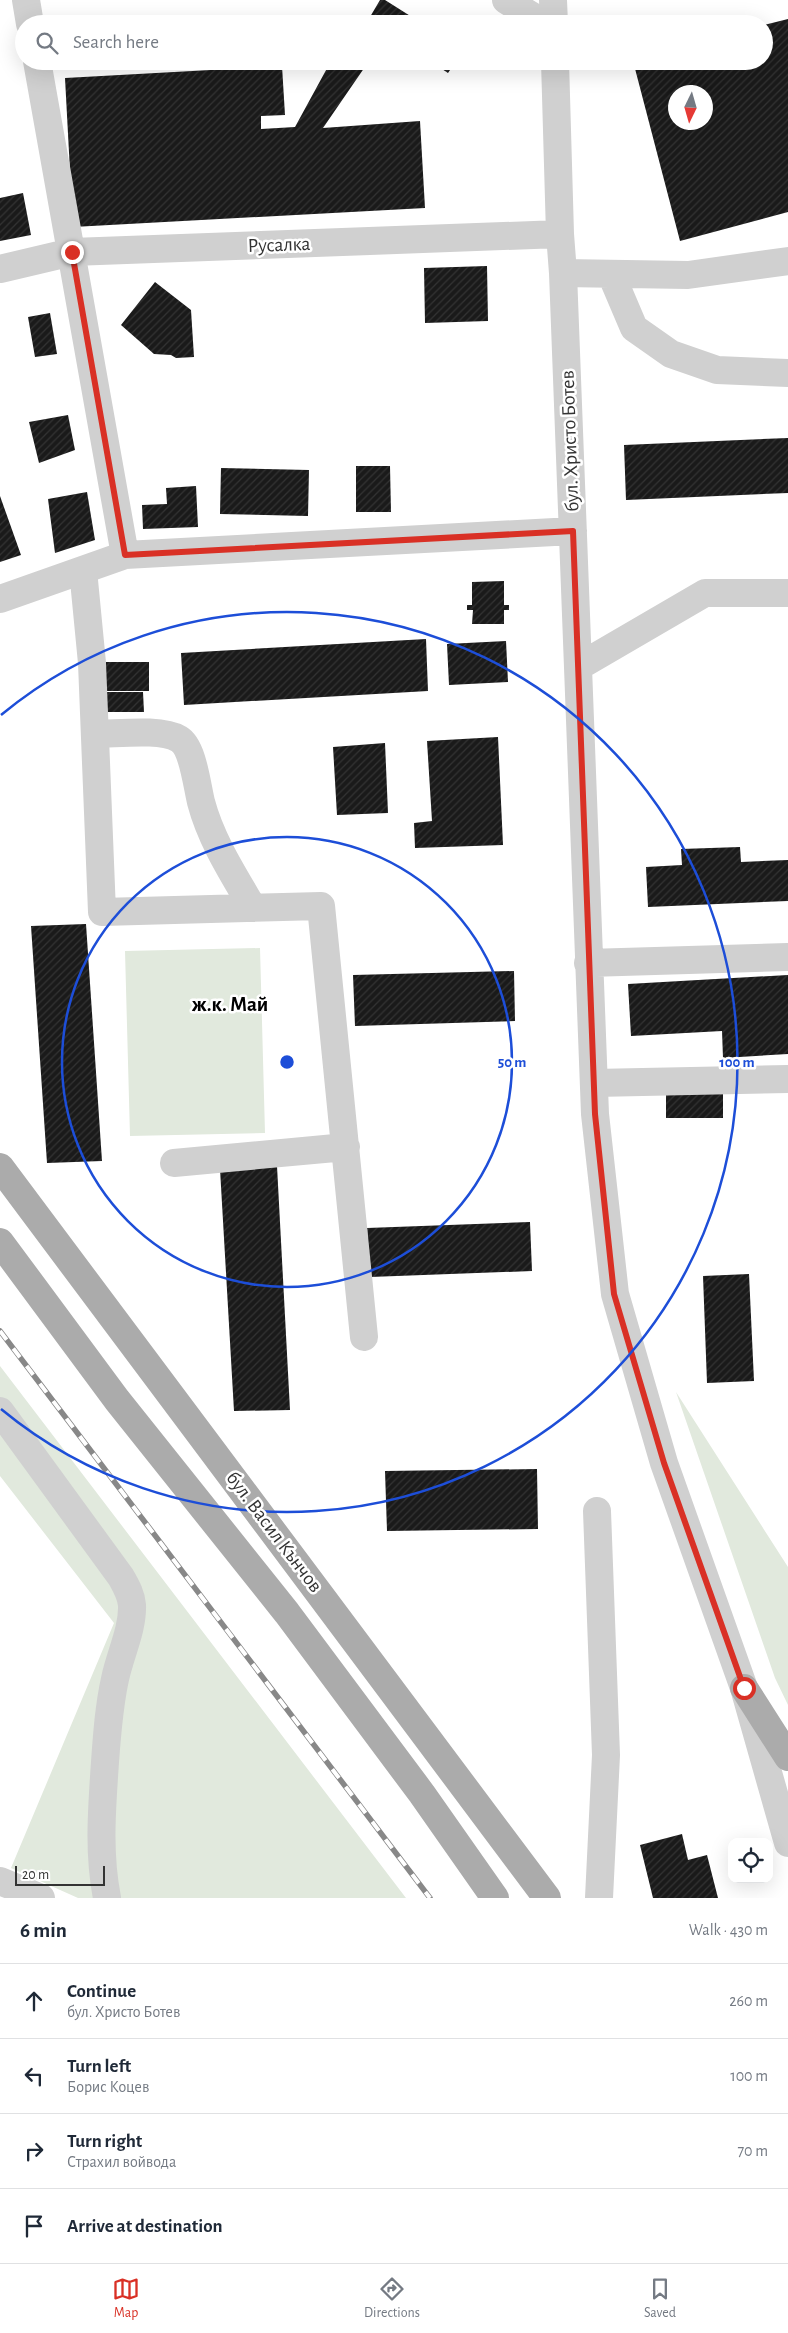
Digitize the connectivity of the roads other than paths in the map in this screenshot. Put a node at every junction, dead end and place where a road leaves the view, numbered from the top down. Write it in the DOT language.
graph roads {
  1 [pos="26,0"];
  2 [pos="506,0"];
  3 [pos="553,0"];
  4 [pos="28,15"];
  5 [pos="530,15"];
  6 [pos="554,15"];
  7 [pos="39,70"];
  8 [pos="555,70"];
  9 [pos="560,234"];
  10 [pos="72,252"];
  11 [pos="788,261"];
  12 [pos="0,269"];
  13 [pos="563,272"];
  14 [pos="611,274"];
  15 [pos="788,373"];
  16 [pos="573,531"];
  17 [pos="125,555"];
  18 [pos="83,570"];
  19 [pos="788,593"];
  20 [pos="0,599"];
  21 [pos="578,667"];
  22 [pos="96,734"];
  23 [pos="253,908"];
  24 [pos="788,957"];
  25 [pos="588,963"];
  26 [pos="788,1079"];
  27 [pos="594,1083"];
  28 [pos="346,1147"];
  29 [pos="174,1163"];
  30 [pos="0,1167"];
  31 [pos="0,1242"];
  32 [pos="364,1337"];
  33 [pos="0,1411"];
  34 [pos="597,1511"];
  35 [pos="744,1688"];
  36 [pos="788,1757"];
  37 [pos="788,1843"];
  38 [pos="0,1881"];
  39 [pos="41,1898"];
  40 [pos="107,1898"];
  41 [pos="495,1898"];
  42 [pos="547,1898"];
  43 [pos="599,1898"];
  1 -- 4 [label="street"];
  2 -- 5 [label="street"];
  3 -- 6 [label="street"];
  7 -- 10 [label="street"];
  8 -- 9 [label="street, бул. Христо Ботев"];
  9 -- 10 [label="street, Русалка"];
  9 -- 13 [label="street, бул. Христо Ботев"];
  10 -- 12 [label="street, Русалка"];
  10 -- 17 [label="street"];
  11 -- 14 [label="street"];
  13 -- 14 [label="street"];
  13 -- 16 [label="street, бул. Христо Ботев"];
  14 -- 15 [label="street"];
  16 -- 17 [label="street"];
  16 -- 21 [label="street, бул. Христо Ботев"];
  17 -- 18 [label="street"];
  18 -- 20 [label="street"];
  18 -- 22 [label="street"];
  19 -- 21 [label="street"];
  21 -- 25 [label="street, бул. Христо Ботев"];
  22 -- 23 [label="street"];
  22 -- 23 [label="street"];
  23 -- 28 [label="street"];
  24 -- 25 [label="street"];
  25 -- 27 [label="street, бул. Христо Ботев"];
  26 -- 27 [label="street"];
  27 -- 35 [label="street, бул. Христо Ботев"];
  28 -- 29 [label="street"];
  28 -- 32 [label="street"];
  30 -- 42 [label="main road, бул. Васил Кънчов"];
  31 -- 41 [label="main road"];
  33 -- 40 [label="street"];
  34 -- 43 [label="street"];
  35 -- 36 [label="main road"];
  35 -- 37 [label="street, бул. Христо Ботев"];
  38 -- 39 [label="street"];
}
